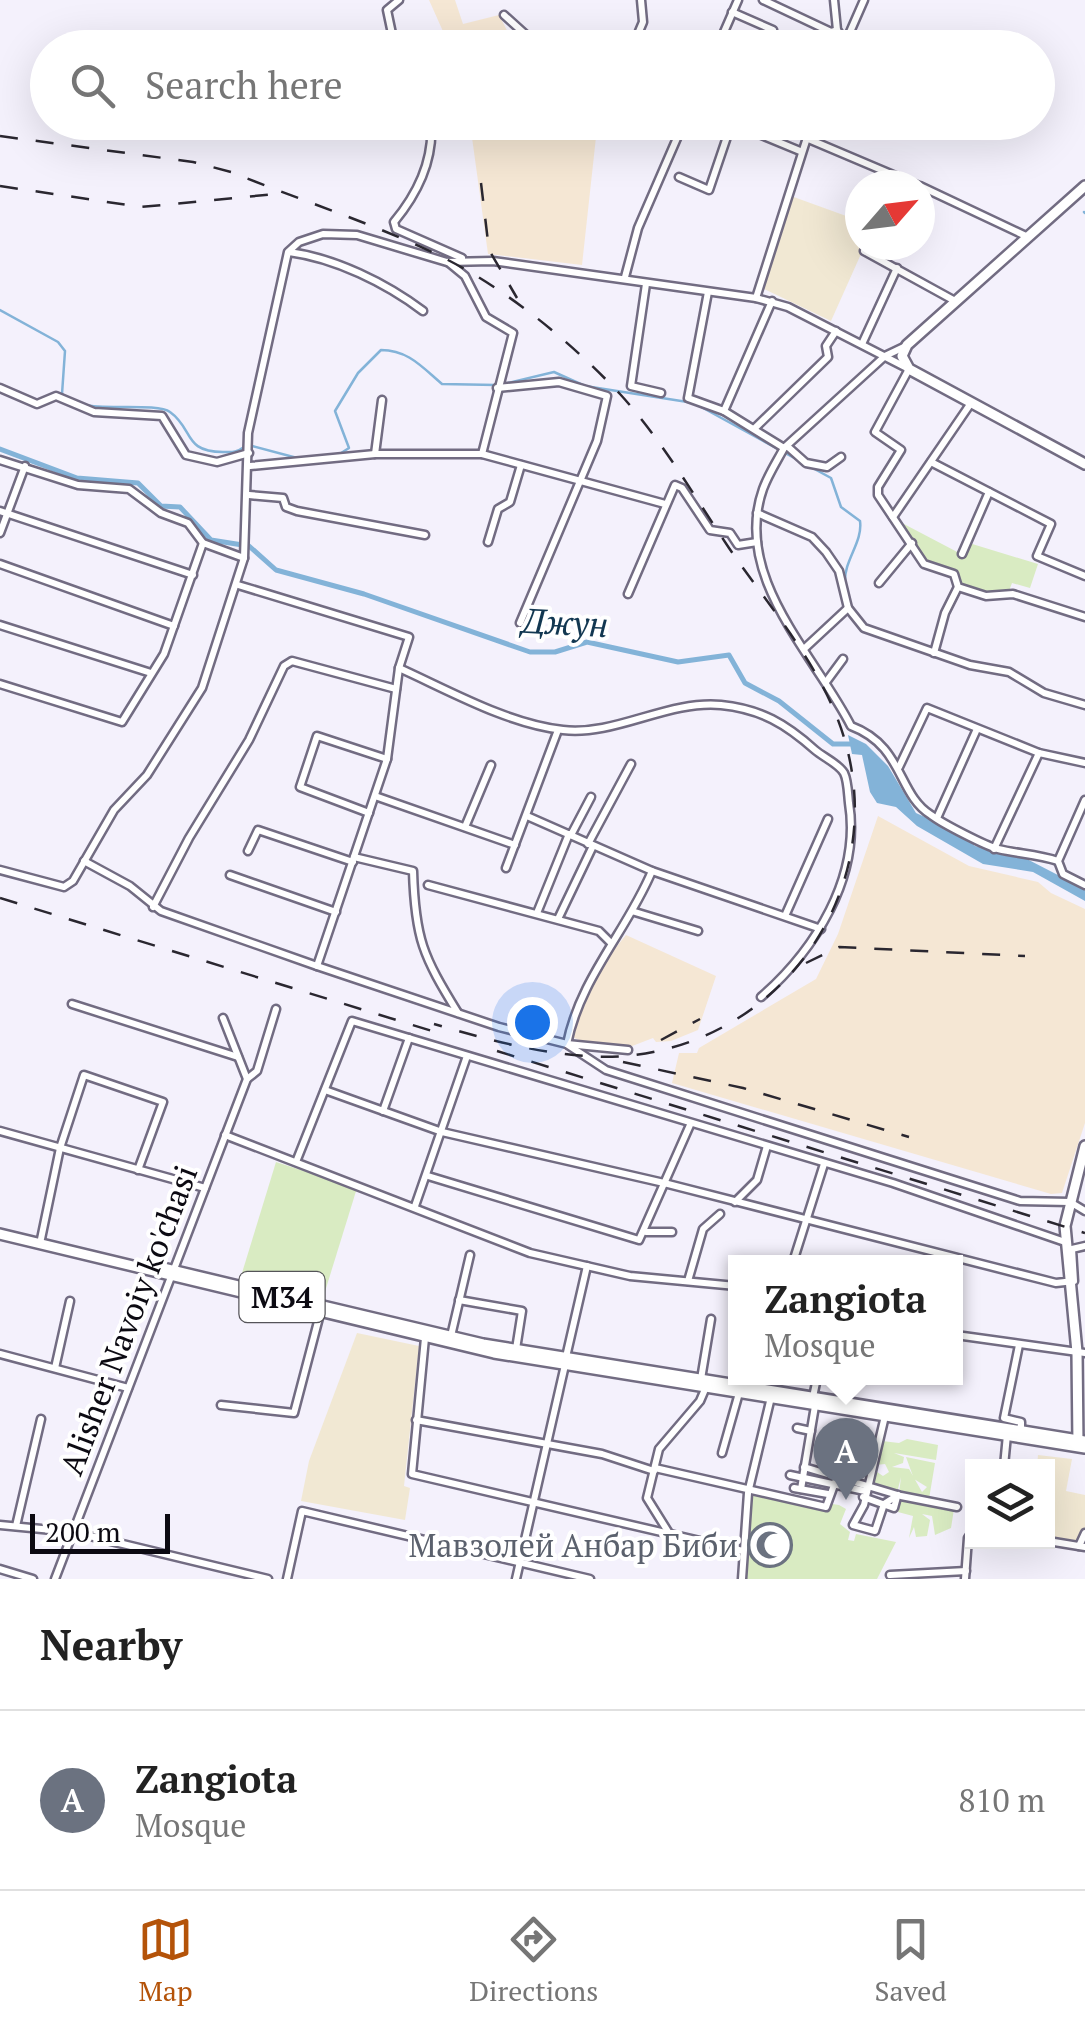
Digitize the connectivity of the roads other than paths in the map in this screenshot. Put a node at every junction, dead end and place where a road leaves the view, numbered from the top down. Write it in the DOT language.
graph roads {
  1 [pos="399,0"];
  2 [pos="640,0"];
  3 [pos="738,0"];
  4 [pos="763,0"];
  5 [pos="834,0"];
  6 [pos="864,0"];
  7 [pos="732,12"];
  8 [pos="504,15"];
  9 [pos="389,30"];
  10 [pos="520,30"];
  11 [pos="639,30"];
  12 [pos="724,30"];
  13 [pos="773,30"];
  14 [pos="832,30"];
  15 [pos="834,30"];
  16 [pos="850,30"];
  17 [pos="432,140"];
  18 [pos="676,140"];
  19 [pos="725,140"];
  20 [pos="773,140"];
  21 [pos="805,140"];
  22 [pos="811,140"];
  23 [pos="800,151"];
  24 [pos="881,170"];
  25 [pos="679,177"];
  26 [pos="1085,186"];
  27 [pos="935,193"];
  28 [pos="1029,237"];
  29 [pos="288,252"];
  30 [pos="468,260"];
  31 [pos="881,260"];
  32 [pos="447,262"];
  33 [pos="897,268"];
  34 [pos="625,278"];
  35 [pos="646,284"];
  36 [pos="708,292"];
  37 [pos="756,298"];
  38 [pos="772,302"];
  39 [pos="955,302"];
  40 [pos="423,311"];
  41 [pos="836,331"];
  42 [pos="862,344"];
  43 [pos="907,345"];
  44 [pos="885,356"];
  45 [pos="910,368"];
  46 [pos="0,388"];
  47 [pos="498,388"];
  48 [pos="662,393"];
  49 [pos="382,400"];
  50 [pos="970,403"];
  51 [pos="724,411"];
  52 [pos="755,428"];
  53 [pos="786,447"];
  54 [pos="249,454"];
  55 [pos="375,454"];
  56 [pos="482,454"];
  57 [pos="841,457"];
  58 [pos="0,460"];
  59 [pos="932,462"];
  60 [pos="1085,464"];
  61 [pos="521,465"];
  62 [pos="25,466"];
  63 [pos="250,466"];
  64 [pos="581,481"];
  65 [pos="989,492"];
  66 [pos="249,495"];
  67 [pos="665,504"];
  68 [pos="4,513"];
  69 [pos="758,513"];
  70 [pos="894,517"];
  71 [pos="0,533"];
  72 [pos="425,535"];
  73 [pos="488,542"];
  74 [pos="757,542"];
  75 [pos="912,543"];
  76 [pos="203,544"];
  77 [pos="962,554"];
  78 [pos="244,558"];
  79 [pos="0,564"];
  80 [pos="193,575"];
  81 [pos="1085,576"];
  82 [pos="879,583"];
  83 [pos="238,584"];
  84 [pos="958,587"];
  85 [pos="628,594"];
  86 [pos="848,608"];
  87 [pos="1085,617"];
  88 [pos="520,623"];
  89 [pos="0,625"];
  90 [pos="174,626"];
  91 [pos="804,648"];
  92 [pos="934,653"];
  93 [pos="843,659"];
  94 [pos="399,668"];
  95 [pos="150,673"];
  96 [pos="826,682"];
  97 [pos="0,684"];
  98 [pos="396,690"];
  99 [pos="1085,704"];
  100 [pos="976,728"];
  101 [pos="558,730"];
  102 [pos="1039,753"];
  103 [pos="387,759"];
  104 [pos="1085,763"];
  105 [pos="631,764"];
  106 [pos="492,765"];
  107 [pos="899,767"];
  108 [pos="375,796"];
  109 [pos="591,798"];
  110 [pos="1085,800"];
  111 [pos="369,814"];
  112 [pos="526,816"];
  113 [pos="937,818"];
  114 [pos="828,819"];
  115 [pos="465,828"];
  116 [pos="570,834"];
  117 [pos="514,845"];
  118 [pos="590,846"];
  119 [pos="994,848"];
  120 [pos="248,851"];
  121 [pos="353,859"];
  122 [pos="84,861"];
  123 [pos="1058,861"];
  124 [pos="506,868"];
  125 [pos="0,870"];
  126 [pos="652,871"];
  127 [pos="230,875"];
  128 [pos="1085,885"];
  129 [pos="428,886"];
  130 [pos="153,907"];
  131 [pos="336,912"];
  132 [pos="635,912"];
  133 [pos="538,913"];
  134 [pos="784,916"];
  135 [pos="558,919"];
  136 [pos="821,929"];
  137 [pos="698,932"];
  138 [pos="611,943"];
  139 [pos="317,966"];
  140 [pos="762,996"];
  141 [pos="72,1004"];
  142 [pos="276,1008"];
  143 [pos="458,1013"];
  144 [pos="223,1018"];
  145 [pos="409,1038"];
  146 [pos="567,1044"];
  147 [pos="628,1050"];
  148 [pos="467,1056"];
  149 [pos="238,1057"];
  150 [pos="246,1079"];
  151 [pos="325,1090"];
  152 [pos="383,1111"];
  153 [pos="690,1124"];
  154 [pos="0,1132"];
  155 [pos="442,1132"];
  156 [pos="225,1135"];
  157 [pos="768,1146"];
  158 [pos="1085,1146"];
  159 [pos="60,1148"];
  160 [pos="296,1162"];
  161 [pos="824,1163"];
  162 [pos="138,1170"];
  163 [pos="428,1176"];
  164 [pos="664,1183"];
  165 [pos="205,1188"];
  166 [pos="734,1202"];
  167 [pos="1070,1202"];
  168 [pos="415,1206"];
  169 [pos="1085,1210"];
  170 [pos="720,1214"];
  171 [pos="806,1219"];
  172 [pos="0,1232"];
  173 [pos="646,1232"];
  174 [pos="672,1232"];
  175 [pos="41,1239"];
  176 [pos="1065,1242"];
  177 [pos="1085,1246"];
  178 [pos="470,1255"];
  179 [pos="795,1255"];
  180 [pos="952,1255"];
  181 [pos="963,1258"];
  182 [pos="587,1266"];
  183 [pos="173,1274"];
  184 [pos="688,1281"];
  185 [pos="1069,1284"];
  186 [pos="728,1285"];
  187 [pos="459,1300"];
  188 [pos="70,1301"];
  189 [pos="320,1314"];
  190 [pos="711,1319"];
  191 [pos="963,1336"];
  192 [pos="451,1337"];
  193 [pos="425,1338"];
  194 [pos="1019,1346"];
  195 [pos="516,1350"];
  196 [pos="1081,1352"];
  197 [pos="0,1354"];
  198 [pos="566,1362"];
  199 [pos="55,1368"];
  200 [pos="704,1383"];
  201 [pos="728,1384"];
  202 [pos="738,1385"];
  203 [pos="816,1385"];
  204 [pos="128,1388"];
  205 [pos="772,1394"];
  206 [pos="814,1402"];
  207 [pos="221,1406"];
  208 [pos="885,1416"];
  209 [pos="42,1419"];
  210 [pos="416,1420"];
  211 [pos="796,1428"];
  212 [pos="1021,1430"];
  213 [pos="811,1431"];
  214 [pos="1007,1435"];
  215 [pos="1081,1444"];
  216 [pos="550,1445"];
  217 [pos="796,1445"];
  218 [pos="808,1447"];
  219 [pos="722,1452"];
  220 [pos="1005,1459"];
  221 [pos="804,1467"];
  222 [pos="654,1469"];
  223 [pos="790,1474"];
  224 [pos="817,1476"];
  225 [pos="803,1477"];
  226 [pos="835,1481"];
  227 [pos="879,1490"];
  228 [pos="748,1492"];
  229 [pos="815,1492"];
  230 [pos="828,1494"];
  231 [pos="866,1496"];
  232 [pos="898,1496"];
  233 [pos="532,1502"];
  234 [pos="884,1504"];
  235 [pos="957,1507"];
  236 [pos="0,1525"];
  237 [pos="16,1526"];
  238 [pos="73,1532"];
  239 [pos="1085,1532"];
  240 [pos="672,1538"];
  241 [pos="1055,1542"];
  242 [pos="1082,1547"];
  243 [pos="967,1549"];
  244 [pos="743,1550"];
  245 [pos="520,1563"];
  246 [pos="0,1569"];
  247 [pos="230,1570"];
  248 [pos="890,1575"];
  249 [pos="965,1575"];
  250 [pos="33,1579"];
  251 [pos="55,1579"];
  252 [pos="226,1579"];
  253 [pos="268,1579"];
  254 [pos="287,1579"];
  255 [pos="516,1579"];
  256 [pos="590,1579"];
  257 [pos="742,1579"];
  1 -- 9 [label="street"];
  2 -- 11 [label="street"];
  3 -- 7 [label="street"];
  4 -- 14 [label="street"];
  5 -- 15 [label="street"];
  6 -- 16 [label="street"];
  7 -- 12 [label="street"];
  7 -- 13 [label="street"];
  8 -- 10 [label="street"];
  17 -- 30 [label="street"];
  18 -- 34 [label="street"];
  19 -- 25 [label="street"];
  20 -- 23 [label="street"];
  21 -- 23 [label="street"];
  22 -- 24 [label="street"];
  23 -- 37 [label="street"];
  26 -- 28 [label="main road"];
  27 -- 28 [label="street"];
  28 -- 39 [label="main road"];
  29 -- 32 [label="street"];
  29 -- 40 [label="street"];
  29 -- 54 [label="street"];
  30 -- 32 [label="street"];
  30 -- 34 [label="street"];
  31 -- 33 [label="street"];
  32 -- 47 [label="street"];
  33 -- 39 [label="street"];
  33 -- 42 [label="street"];
  34 -- 35 [label="street"];
  35 -- 36 [label="street"];
  35 -- 48 [label="street"];
  36 -- 37 [label="street"];
  36 -- 51 [label="street"];
  37 -- 38 [label="street"];
  38 -- 41 [label="street"];
  38 -- 51 [label="street"];
  39 -- 43 [label="main road"];
  41 -- 42 [label="street"];
  41 -- 52 [label="street"];
  42 -- 44 [label="street"];
  43 -- 44 [label="street"];
  43 -- 45 [label="main road"];
  44 -- 45 [label="street"];
  44 -- 53 [label="street"];
  45 -- 50 [label="main road"];
  45 -- 70 [label="street"];
  46 -- 54 [label="street"];
  47 -- 56 [label="street"];
  47 -- 64 [label="street"];
  49 -- 55 [label="street"];
  50 -- 59 [label="street"];
  50 -- 60 [label="main road"];
  51 -- 52 [label="street"];
  52 -- 53 [label="street"];
  53 -- 57 [label="street"];
  53 -- 69 [label="street"];
  54 -- 63 [label="street"];
  55 -- 56 [label="street"];
  55 -- 63 [label="street"];
  56 -- 61 [label="street"];
  58 -- 62 [label="street"];
  59 -- 65 [label="street"];
  59 -- 70 [label="street"];
  61 -- 64 [label="street"];
  61 -- 73 [label="street"];
  62 -- 68 [label="street"];
  62 -- 76 [label="street"];
  63 -- 66 [label="street"];
  64 -- 67 [label="street"];
  64 -- 88 [label="street"];
  65 -- 77 [label="street"];
  65 -- 81 [label="street"];
  66 -- 72 [label="street"];
  66 -- 78 [label="street"];
  67 -- 74 [label="street"];
  67 -- 85 [label="street"];
  68 -- 71 [label="street"];
  68 -- 80 [label="street"];
  69 -- 74 [label="street"];
  69 -- 86 [label="street"];
  70 -- 75 [label="street"];
  74 -- 91 [label="street"];
  75 -- 82 [label="street"];
  75 -- 84 [label="street"];
  76 -- 78 [label="street"];
  76 -- 80 [label="street"];
  78 -- 83 [label="street"];
  79 -- 90 [label="street"];
  80 -- 90 [label="street"];
  83 -- 94 [label="street"];
  83 -- 122 [label="street"];
  84 -- 87 [label="street"];
  84 -- 92 [label="street"];
  86 -- 91 [label="street"];
  86 -- 92 [label="street"];
  89 -- 95 [label="street"];
  90 -- 95 [label="street"];
  91 -- 96 [label="street"];
  92 -- 99 [label="street"];
  93 -- 96 [label="street"];
  94 -- 98 [label="street"];
  94 -- 101 [label="street"];
  95 -- 97 [label="street"];
  96 -- 107 [label="street"];
  98 -- 103 [label="street"];
  98 -- 130 [label="street"];
  100 -- 102 [label="street"];
  100 -- 107 [label="street"];
  100 -- 113 [label="street"];
  101 -- 112 [label="street"];
  101 -- 136 [label="street"];
  102 -- 104 [label="street"];
  102 -- 119 [label="street"];
  103 -- 108 [label="street"];
  103 -- 111 [label="street"];
  105 -- 118 [label="street"];
  106 -- 115 [label="street"];
  107 -- 113 [label="street"];
  108 -- 111 [label="street"];
  108 -- 115 [label="street"];
  109 -- 116 [label="street"];
  110 -- 123 [label="street"];
  111 -- 121 [label="street"];
  112 -- 116 [label="street"];
  112 -- 117 [label="street"];
  113 -- 119 [label="street"];
  114 -- 134 [label="street"];
  115 -- 117 [label="street"];
  116 -- 118 [label="street"];
  116 -- 133 [label="street"];
  117 -- 124 [label="street"];
  118 -- 126 [label="street"];
  118 -- 135 [label="street"];
  119 -- 123 [label="street"];
  120 -- 121 [label="street"];
  121 -- 131 [label="street"];
  121 -- 143 [label="street"];
  122 -- 125 [label="street"];
  122 -- 130 [label="street"];
  123 -- 128 [label="street"];
  126 -- 132 [label="street"];
  126 -- 134 [label="street"];
  127 -- 131 [label="street"];
  129 -- 133 [label="street"];
  130 -- 139 [label="street"];
  131 -- 139 [label="street"];
  132 -- 137 [label="street"];
  132 -- 138 [label="street"];
  133 -- 135 [label="street"];
  134 -- 136 [label="street"];
  135 -- 138 [label="street"];
  136 -- 140 [label="street"];
  138 -- 146 [label="street"];
  139 -- 143 [label="street"];
  141 -- 149 [label="street"];
  142 -- 150 [label="street, Alisher Navoiy ko'chasi"];
  143 -- 146 [label="street"];
  144 -- 149 [label="street"];
  145 -- 148 [label="street"];
  145 -- 151 [label="street"];
  145 -- 152 [label="street"];
  146 -- 147 [label="street"];
  146 -- 167 [label="street"];
  148 -- 153 [label="street"];
  148 -- 155 [label="street"];
  149 -- 150 [label="street"];
  150 -- 156 [label="street, Alisher Navoiy ko'chasi"];
  151 -- 152 [label="street"];
  151 -- 160 [label="street"];
  152 -- 155 [label="street"];
  153 -- 157 [label="street"];
  153 -- 164 [label="street"];
  154 -- 159 [label="street"];
  155 -- 163 [label="street"];
  155 -- 164 [label="street"];
  156 -- 160 [label="street"];
  156 -- 165 [label="street, Alisher Navoiy ko'chasi"];
  157 -- 161 [label="street"];
  157 -- 166 [label="street"];
  158 -- 167 [label="main road"];
  159 -- 162 [label="street"];
  159 -- 162 [label="street"];
  159 -- 175 [label="street"];
  160 -- 168 [label="street"];
  161 -- 171 [label="street"];
  161 -- 176 [label="street"];
  162 -- 165 [label="street"];
  163 -- 168 [label="street"];
  163 -- 173 [label="street"];
  164 -- 166 [label="street"];
  164 -- 173 [label="street"];
  165 -- 183 [label="street, Alisher Navoiy ko'chasi"];
  166 -- 171 [label="street"];
  167 -- 169 [label="street"];
  167 -- 176 [label="main road"];
  168 -- 182 [label="street"];
  170 -- 184 [label="street"];
  171 -- 179 [label="street"];
  171 -- 180 [label="street"];
  172 -- 175 [label="main road, M34"];
  172 -- 183 [label="main road, M34"];
  173 -- 174 [label="street"];
  175 -- 183 [label="main road, M34"];
  176 -- 185 [label="main road"];
  177 -- 185 [label="street"];
  178 -- 187 [label="street"];
  181 -- 185 [label="street"];
  182 -- 184 [label="street"];
  182 -- 198 [label="street"];
  183 -- 189 [label="main road, M34"];
  183 -- 192 [label="main road, M34"];
  183 -- 204 [label="street, Alisher Navoiy ko'chasi"];
  184 -- 186 [label="street"];
  185 -- 196 [label="main road"];
  187 -- 192 [label="street"];
  187 -- 195 [label="street"];
  188 -- 199 [label="street"];
  189 -- 193 [label="main road, M34"];
  189 -- 207 [label="street"];
  190 -- 200 [label="street"];
  191 -- 194 [label="street"];
  192 -- 195 [label="main road, M34"];
  193 -- 198 [label="main road, M34"];
  193 -- 210 [label="street"];
  194 -- 196 [label="street"];
  194 -- 212 [label="street"];
  195 -- 198 [label="main road, M34"];
  196 -- 215 [label="main road"];
  197 -- 199 [label="street"];
  198 -- 200 [label="main road, M34"];
  198 -- 216 [label="street"];
  199 -- 204 [label="street"];
  200 -- 201 [label="main road, M34"];
  200 -- 222 [label="street"];
  202 -- 205 [label="main road, M34"];
  202 -- 219 [label="street"];
  203 -- 206 [label="street"];
  204 -- 238 [label="street, Alisher Navoiy ko'chasi"];
  205 -- 206 [label="main road, M34"];
  205 -- 228 [label="street"];
  206 -- 208 [label="main road, M34"];
  206 -- 212 [label="main road, M34"];
  206 -- 213 [label="street"];
  208 -- 214 [label="main road, M34"];
  208 -- 231 [label="street"];
  209 -- 237 [label="street"];
  210 -- 216 [label="street"];
  210 -- 233 [label="street"];
  211 -- 213 [label="street"];
  212 -- 215 [label="main road, M34"];
  213 -- 218 [label="street"];
  214 -- 215 [label="main road, M34"];
  214 -- 220 [label="street"];
  216 -- 222 [label="street"];
  216 -- 233 [label="street"];
  217 -- 218 [label="street"];
  218 -- 221 [label="street"];
  221 -- 224 [label="street"];
  221 -- 225 [label="street"];
  222 -- 228 [label="street"];
  222 -- 240 [label="street"];
  223 -- 225 [label="street"];
  224 -- 225 [label="street"];
  224 -- 226 [label="street"];
  224 -- 229 [label="street"];
  225 -- 229 [label="street"];
  226 -- 230 [label="street"];
  226 -- 231 [label="street"];
  227 -- 231 [label="street"];
  227 -- 232 [label="street"];
  227 -- 234 [label="street"];
  228 -- 230 [label="street"];
  228 -- 244 [label="street"];
  229 -- 230 [label="street"];
  231 -- 234 [label="street"];
  231 -- 234 [label="street"];
  232 -- 234 [label="street"];
  232 -- 235 [label="street"];
  233 -- 240 [label="street"];
  233 -- 245 [label="street"];
  236 -- 237 [label="street"];
  237 -- 238 [label="street"];
  238 -- 247 [label="street"];
  238 -- 251 [label="street, Alisher Navoiy ko'chasi"];
  239 -- 242 [label="street"];
  240 -- 244 [label="street"];
  241 -- 242 [label="street"];
  243 -- 249 [label="street"];
  244 -- 257 [label="street"];
  245 -- 254 [label="street"];
  245 -- 255 [label="street"];
  245 -- 256 [label="street"];
  246 -- 250 [label="street"];
  247 -- 252 [label="street"];
  247 -- 253 [label="street"];
  248 -- 249 [label="street"];
}
